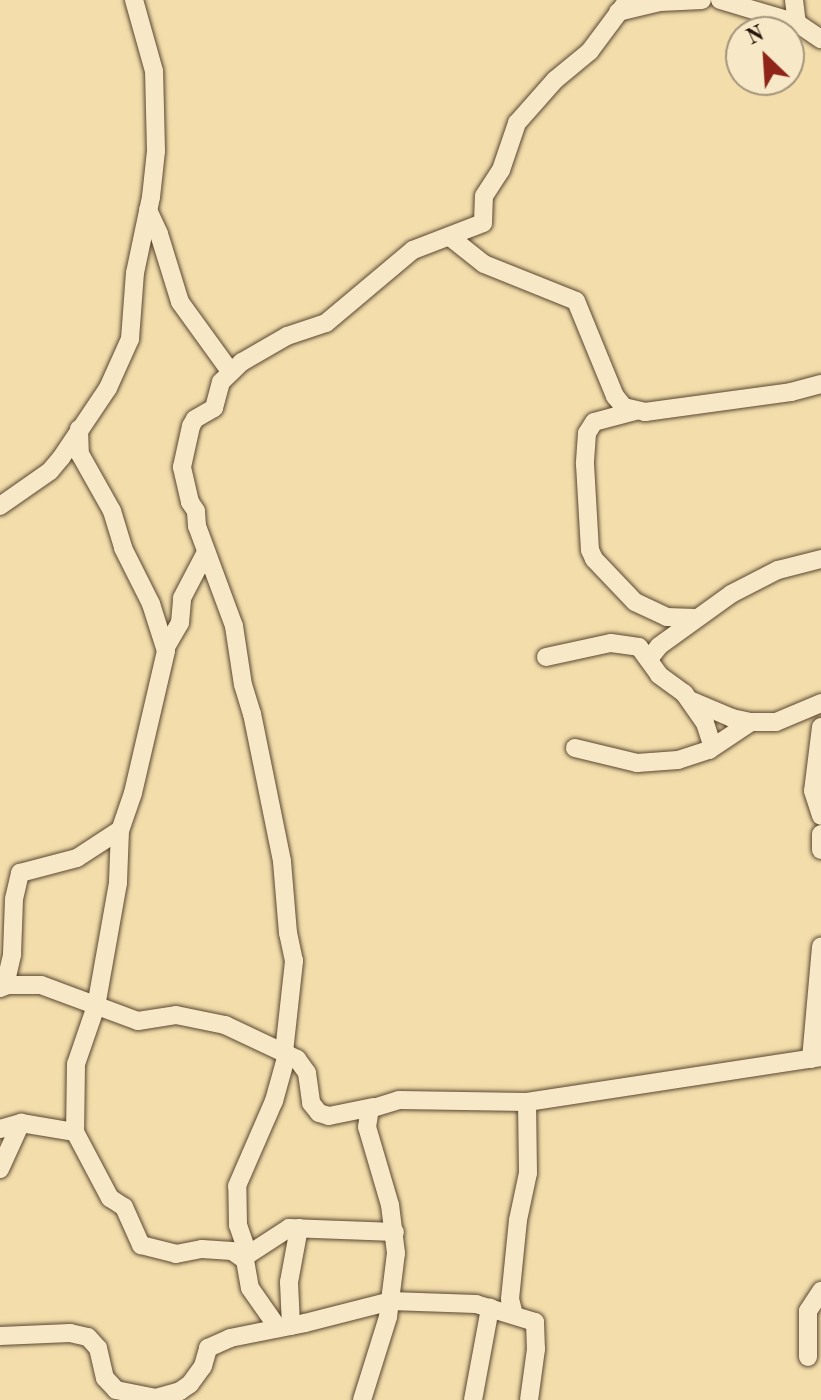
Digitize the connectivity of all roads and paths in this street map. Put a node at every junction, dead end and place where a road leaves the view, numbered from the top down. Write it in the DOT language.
graph roads {
  1 [pos="134,0"];
  2 [pos="702,0"];
  3 [pos="720,0"];
  4 [pos="623,6"];
  5 [pos="774,16"];
  6 [pos="148,210"];
  7 [pos="450,237"];
  8 [pos="230,371"];
  9 [pos="821,384"];
  10 [pos="635,411"];
  11 [pos="79,429"];
  12 [pos="0,506"];
  13 [pos="206,552"];
  14 [pos="821,559"];
  15 [pos="695,618"];
  16 [pos="166,647"];
  17 [pos="546,657"];
  18 [pos="649,659"];
  19 [pos="686,697"];
  20 [pos="821,703"];
  21 [pos="751,722"];
  22 [pos="821,727"];
  23 [pos="713,747"];
  24 [pos="575,748"];
  25 [pos="821,816"];
  26 [pos="120,830"];
  27 [pos="821,834"];
  28 [pos="821,850"];
  29 [pos="821,946"];
  30 [pos="5,983"];
  31 [pos="96,1006"];
  32 [pos="285,1053"];
  33 [pos="816,1058"];
  34 [pos="527,1102"];
  35 [pos="373,1107"];
  36 [pos="21,1123"];
  37 [pos="0,1129"];
  38 [pos="75,1132"];
  39 [pos="0,1169"];
  40 [pos="299,1228"];
  41 [pos="395,1232"];
  42 [pos="246,1256"];
  43 [pos="821,1291"];
  44 [pos="391,1301"];
  45 [pos="502,1308"];
  46 [pos="284,1327"];
  47 [pos="0,1336"];
  48 [pos="808,1357"];
  49 [pos="198,1375"];
  50 [pos="194,1400"];
  51 [pos="362,1400"];
  52 [pos="473,1400"];
  53 [pos="529,1400"];
  1 -- 6 [label="street"];
  2 -- 4 [label="street"];
  3 -- 5 [label="street"];
  4 -- 7 [label="street"];
  6 -- 8 [label="street"];
  6 -- 11 [label="street"];
  7 -- 8 [label="street"];
  7 -- 10 [label="street"];
  8 -- 13 [label="street"];
  9 -- 10 [label="street"];
  10 -- 15 [label="street"];
  11 -- 12 [label="street"];
  11 -- 16 [label="street"];
  13 -- 16 [label="street"];
  13 -- 32 [label="street"];
  14 -- 15 [label="street"];
  15 -- 18 [label="street"];
  16 -- 26 [label="street"];
  17 -- 18 [label="street"];
  18 -- 19 [label="street"];
  19 -- 21 [label="street"];
  19 -- 23 [label="street"];
  20 -- 21 [label="street"];
  21 -- 23 [label="street"];
  22 -- 25 [label="street"];
  23 -- 24 [label="street"];
  26 -- 30 [label="street"];
  26 -- 31 [label="street"];
  27 -- 28 [label="street"];
  29 -- 33 [label="street"];
  30 -- 31 [label="street"];
  31 -- 32 [label="street"];
  31 -- 38 [label="street"];
  32 -- 35 [label="street"];
  32 -- 42 [label="street"];
  33 -- 34 [label="street"];
  34 -- 35 [label="street"];
  34 -- 45 [label="street"];
  35 -- 41 [label="street"];
  36 -- 37 [label="street"];
  36 -- 38 [label="street"];
  36 -- 39 [label="street"];
  38 -- 42 [label="street"];
  40 -- 41 [label="street"];
  40 -- 42 [label="street"];
  40 -- 46 [label="street"];
  41 -- 44 [label="street"];
  42 -- 46 [label="street"];
  43 -- 48 [label="street"];
  44 -- 45 [label="street"];
  44 -- 46 [label="street"];
  44 -- 51 [label="street"];
  45 -- 52 [label="street"];
  45 -- 53 [label="street"];
  46 -- 49 [label="street"];
  47 -- 49 [label="street"];
  49 -- 50 [label="street"];
}
